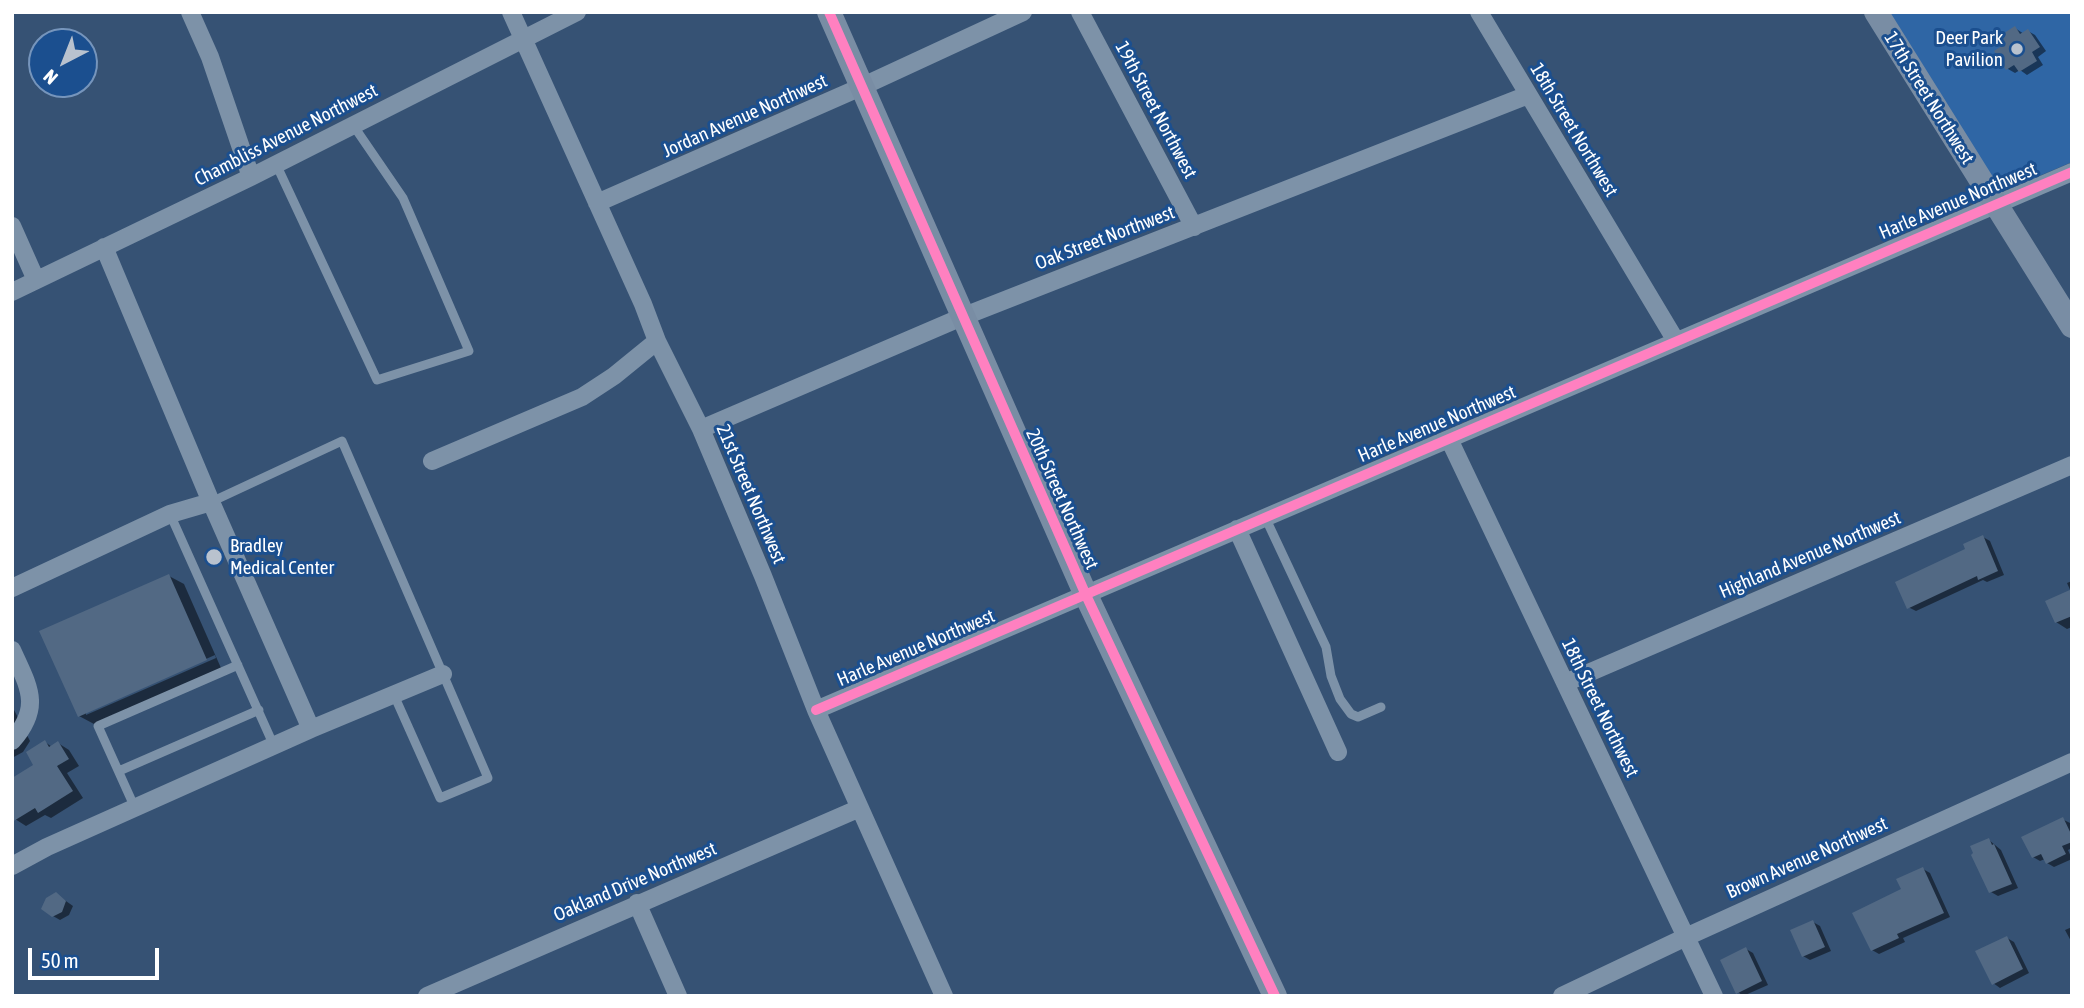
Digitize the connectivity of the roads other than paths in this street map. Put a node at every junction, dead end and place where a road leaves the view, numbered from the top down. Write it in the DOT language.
graph roads {
  1 [pos="190,12"];
  2 [pos="511,12"];
  3 [pos="577,12"];
  4 [pos="829,12"];
  5 [pos="1023,12"];
  6 [pos="1080,12"];
  7 [pos="1479,12"];
  8 [pos="1876,12"];
  9 [pos="522,40"];
  10 [pos="861,88"];
  11 [pos="1528,94"];
  12 [pos="353,125"];
  13 [pos="276,164"];
  14 [pos="2072,172"];
  15 [pos="251,177"];
  16 [pos="597,203"];
  17 [pos="1995,204"];
  18 [pos="12,226"];
  19 [pos="1194,227"];
  20 [pos="104,247"];
  21 [pos="36,280"];
  22 [pos="12,292"];
  23 [pos="962,317"];
  24 [pos="2072,326"];
  25 [pos="657,341"];
  26 [pos="1676,341"];
  27 [pos="701,429"];
  28 [pos="1448,439"];
  29 [pos="432,461"];
  30 [pos="2072,465"];
  31 [pos="211,502"];
  32 [pos="170,514"];
  33 [pos="1265,517"];
  34 [pos="1237,529"];
  35 [pos="12,588"];
  36 [pos="1085,593"];
  37 [pos="12,650"];
  38 [pos="238,665"];
  39 [pos="443,674"];
  40 [pos="1564,684"];
  41 [pos="394,695"];
  42 [pos="1381,707"];
  43 [pos="260,710"];
  44 [pos="816,710"];
  45 [pos="311,729"];
  46 [pos="12,741"];
  47 [pos="274,746"];
  48 [pos="1338,752"];
  49 [pos="2072,762"];
  50 [pos="119,771"];
  51 [pos="135,807"];
  52 [pos="860,808"];
  53 [pos="12,866"];
  54 [pos="638,903"];
  55 [pos="1686,937"];
  56 [pos="427,996"];
  57 [pos="678,996"];
  58 [pos="944,996"];
  59 [pos="1275,996"];
  60 [pos="1562,996"];
  61 [pos="1714,996"];
  1 -- 15 [label="street"];
  2 -- 9 [label="street, 21st Street Northwest"];
  3 -- 9 [label="street, Chambliss Avenue Northwest"];
  4 -- 10 [label="street, 20th Street Northwest"];
  5 -- 10 [label="street, Jordan Avenue Northwest"];
  6 -- 19 [label="street, 19th Street Northwest"];
  7 -- 11 [label="street, 18th Street Northwest"];
  8 -- 17 [label="street, 17th Street Northwest"];
  9 -- 12 [label="street, Chambliss Avenue Northwest"];
  9 -- 16 [label="street, 21st Street Northwest"];
  10 -- 16 [label="street, Jordan Avenue Northwest"];
  10 -- 23 [label="street, 20th Street Northwest"];
  11 -- 19 [label="street, Oak Street Northwest"];
  11 -- 26 [label="street, 18th Street Northwest"];
  12 -- 13 [label="street, Chambliss Avenue Northwest"];
  12 -- 13 [label="lane"];
  13 -- 15 [label="street, Chambliss Avenue Northwest"];
  14 -- 17 [label="street, Harle Avenue Northwest"];
  15 -- 20 [label="street, Chambliss Avenue Northwest"];
  16 -- 25 [label="street, 21st Street Northwest"];
  17 -- 24 [label="street, 17th Street Northwest"];
  17 -- 26 [label="street, Harle Avenue Northwest"];
  18 -- 21 [label="street"];
  19 -- 23 [label="street, Oak Street Northwest"];
  20 -- 21 [label="street, Chambliss Avenue Northwest"];
  20 -- 31 [label="street"];
  21 -- 22 [label="street, Chambliss Avenue Northwest"];
  23 -- 27 [label="street, Oak Street Northwest"];
  23 -- 36 [label="street, 20th Street Northwest"];
  25 -- 27 [label="street, 21st Street Northwest"];
  25 -- 29 [label="street"];
  26 -- 28 [label="street, Harle Avenue Northwest"];
  27 -- 44 [label="street, 21st Street Northwest"];
  28 -- 33 [label="street, Harle Avenue Northwest"];
  28 -- 40 [label="street, 18th Street Northwest"];
  30 -- 40 [label="street, Highland Avenue Northwest"];
  31 -- 32 [label="street"];
  31 -- 39 [label="lane"];
  31 -- 45 [label="street"];
  32 -- 35 [label="street"];
  32 -- 38 [label="lane"];
  33 -- 34 [label="street, Harle Avenue Northwest"];
  33 -- 42 [label="lane"];
  34 -- 36 [label="street, Harle Avenue Northwest"];
  34 -- 48 [label="street"];
  36 -- 44 [label="street, Harle Avenue Northwest"];
  36 -- 59 [label="street, 20th Street Northwest"];
  37 -- 46 [label="street"];
  38 -- 43 [label="lane"];
  38 -- 50 [label="lane"];
  39 -- 41 [label="street"];
  39 -- 41 [label="lane"];
  40 -- 55 [label="street, 18th Street Northwest"];
  41 -- 45 [label="street"];
  43 -- 47 [label="lane"];
  43 -- 50 [label="lane"];
  44 -- 52 [label="street, 21st Street Northwest"];
  45 -- 47 [label="street"];
  47 -- 51 [label="street"];
  49 -- 55 [label="street, Brown Avenue Northwest"];
  50 -- 51 [label="lane"];
  51 -- 53 [label="street"];
  52 -- 54 [label="street, Oakland Drive Northwest"];
  52 -- 58 [label="street, 21st Street Northwest"];
  54 -- 56 [label="street, Oakland Drive Northwest"];
  54 -- 57 [label="street"];
  55 -- 60 [label="street, Brown Avenue Northwest"];
  55 -- 61 [label="street, 18th Street Northwest"];
}
